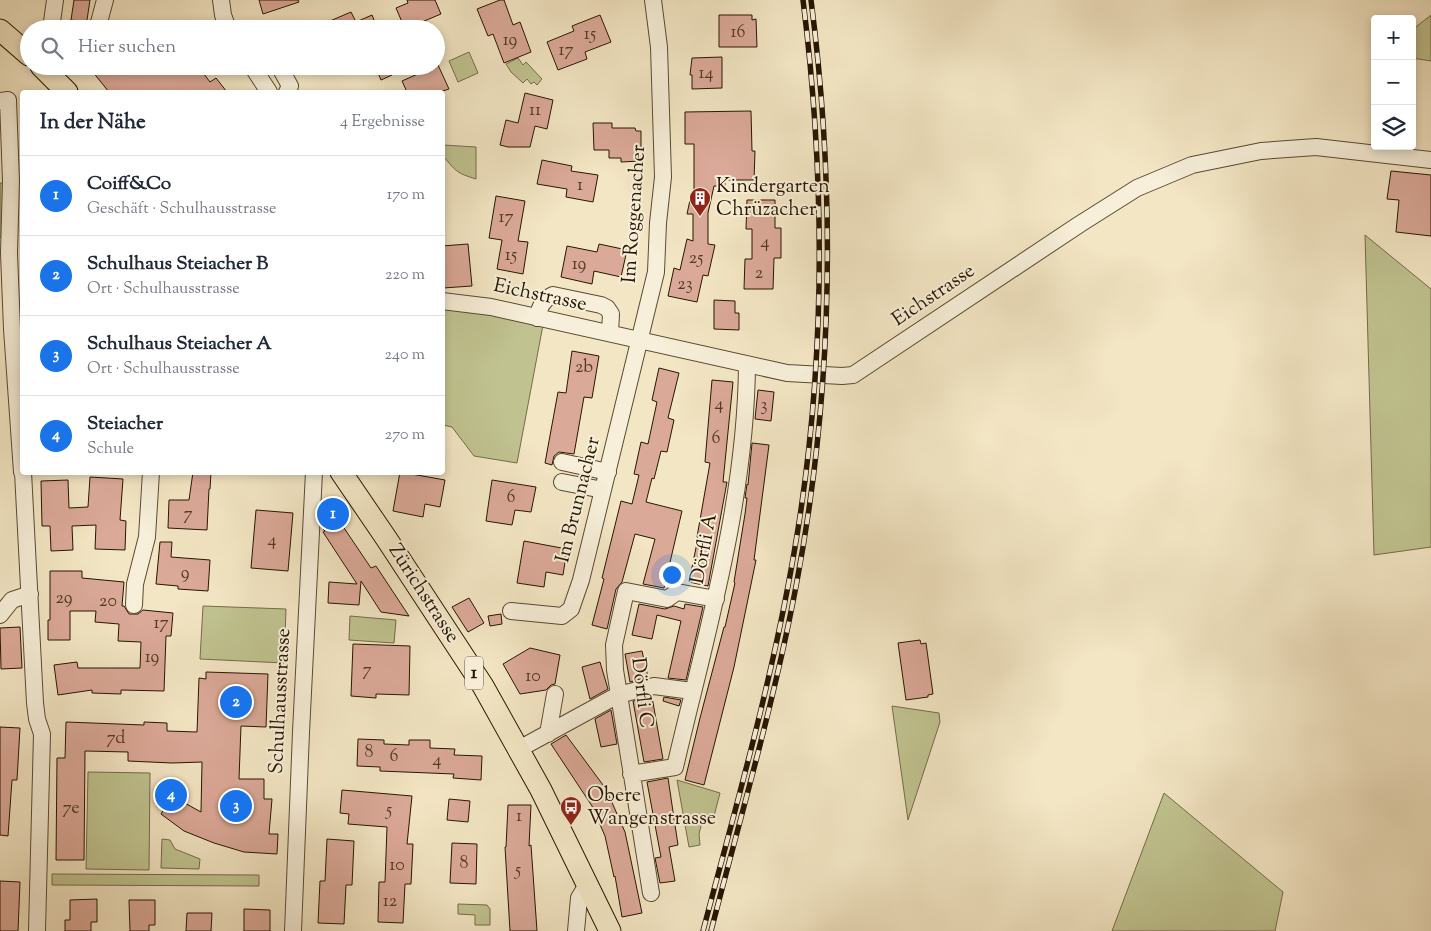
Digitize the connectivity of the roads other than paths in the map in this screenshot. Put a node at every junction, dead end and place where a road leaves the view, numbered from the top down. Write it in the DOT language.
graph roads {
  1 [pos="55,0"];
  2 [pos="105,0"];
  3 [pos="221,0"];
  4 [pos="653,0"];
  5 [pos="52,20"];
  6 [pos="97,20"];
  7 [pos="225,20"];
  8 [pos="0,30"];
  9 [pos="20,47"];
  10 [pos="50,75"];
  11 [pos="256,75"];
  12 [pos="284,75"];
  13 [pos="65,90"];
  14 [pos="262,90"];
  15 [pos="288,90"];
  16 [pos="4,101"];
  17 [pos="1431,160"];
  18 [pos="16,201"];
  19 [pos="10,250"];
  20 [pos="445,301"];
  21 [pos="17,318"];
  22 [pos="537,318"];
  23 [pos="610,333"];
  24 [pos="7,339"];
  25 [pos="640,340"];
  26 [pos="746,364"];
  27 [pos="20,454"];
  28 [pos="562,462"];
  29 [pos="608,472"];
  30 [pos="22,475"];
  31 [pos="151,475"];
  32 [pos="314,475"];
  33 [pos="343,475"];
  34 [pos="562,482"];
  35 [pos="603,490"];
  36 [pos="30,594"];
  37 [pos="716,599"];
  38 [pos="134,605"];
  39 [pos="511,611"];
  40 [pos="0,615"];
  41 [pos="692,691"];
  42 [pos="555,694"];
  43 [pos="618,695"];
  44 [pos="548,734"];
  45 [pos="519,749"];
  46 [pos="631,774"];
  47 [pos="588,885"];
  48 [pos="651,893"];
  49 [pos="38,931"];
  50 [pos="293,931"];
  51 [pos="576,931"];
  52 [pos="610,931"];
  1 -- 5 [label="street"];
  2 -- 6 [label="street"];
  3 -- 7 [label="street"];
  4 -- 25 [label="street, Im Roggenacher"];
  8 -- 9 [label="main road"];
  10 -- 13 [label="main road"];
  11 -- 14 [label="street"];
  12 -- 15 [label="street"];
  16 -- 18 [label="street"];
  17 -- 26 [label="street, Eichstrasse"];
  18 -- 19 [label="street"];
  19 -- 21 [label="street"];
  20 -- 22 [label="street, Eichstrasse"];
  21 -- 24 [label="street"];
  22 -- 23 [label="street, Eichstrasse"];
  22 -- 23 [label="street"];
  23 -- 25 [label="street, Eichstrasse"];
  24 -- 27 [label="street"];
  25 -- 26 [label="street, Eichstrasse"];
  25 -- 29 [label="street, Im Brunnacher"];
  26 -- 37 [label="street, Dörfli A"];
  28 -- 29 [label="street"];
  29 -- 35 [label="street, Im Brunnacher"];
  30 -- 36 [label="street"];
  31 -- 38 [label="street"];
  32 -- 50 [label="street, Schulhausstrasse"];
  33 -- 45 [label="main road, Zürichstrasse / 1"];
  34 -- 35 [label="street"];
  35 -- 39 [label="street, Im Brunnacher"];
  36 -- 40 [label="street"];
  36 -- 49 [label="street"];
  37 -- 41 [label="street, Dörfli A"];
  37 -- 43 [label="street, Dörfli C"];
  41 -- 43 [label="street"];
  41 -- 46 [label="street, Dörfli A"];
  42 -- 44 [label="street"];
  43 -- 44 [label="street"];
  43 -- 46 [label="street, Dörfli C"];
  44 -- 45 [label="street"];
  45 -- 47 [label="main road, Zürichstrasse / 1"];
  46 -- 48 [label="street, Dörfli C"];
  47 -- 51 [label="street"];
  47 -- 52 [label="main road, Zürichstrasse / 1"];
}
